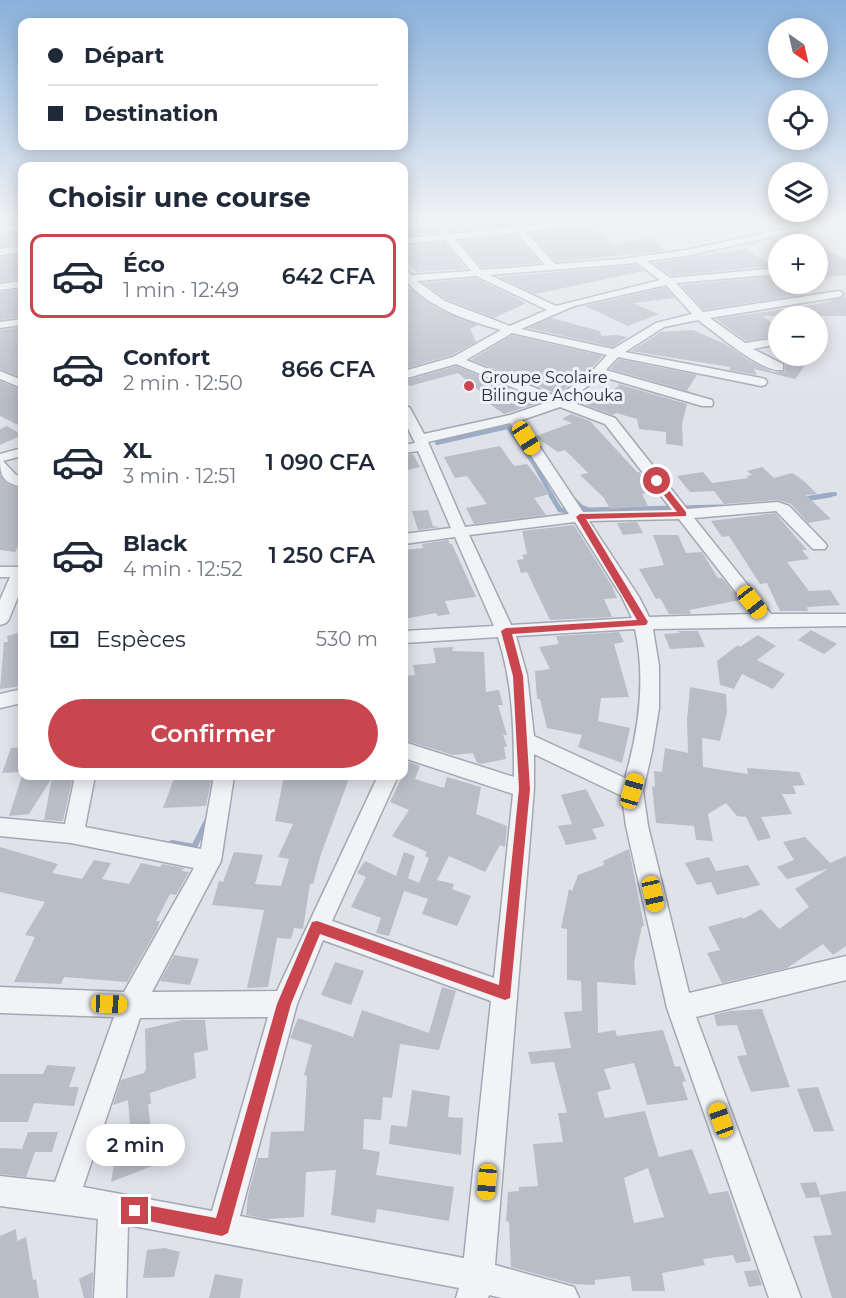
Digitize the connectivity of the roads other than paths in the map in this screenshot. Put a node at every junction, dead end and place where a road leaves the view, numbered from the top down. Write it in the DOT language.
graph roads {
  1 [pos="408,279"];
  2 [pos="490,279"];
  3 [pos="665,279"];
  4 [pos="695,279"];
  5 [pos="668,281"];
  6 [pos="18,285"];
  7 [pos="0,287"];
  8 [pos="838,294"];
  9 [pos="554,309"];
  10 [pos="700,316"];
  11 [pos="18,323"];
  12 [pos="0,325"];
  13 [pos="511,329"];
  14 [pos="768,343"];
  15 [pos="743,347"];
  16 [pos="615,353"];
  17 [pos="457,360"];
  18 [pos="779,367"];
  19 [pos="598,372"];
  20 [pos="408,374"];
  21 [pos="0,375"];
  22 [pos="18,382"];
  23 [pos="761,382"];
  24 [pos="18,385"];
  25 [pos="0,390"];
  26 [pos="559,403"];
  27 [pos="706,403"];
  28 [pos="408,416"];
  29 [pos="514,418"];
  30 [pos="422,443"];
  31 [pos="408,448"];
  32 [pos="18,453"];
  33 [pos="0,458"];
  34 [pos="0,465"];
  35 [pos="18,481"];
  36 [pos="683,514"];
  37 [pos="580,517"];
  38 [pos="459,531"];
  39 [pos="408,537"];
  40 [pos="819,546"];
  41 [pos="0,572"];
  42 [pos="18,572"];
  43 [pos="18,581"];
  44 [pos="0,619"];
  45 [pos="766,619"];
  46 [pos="846,620"];
  47 [pos="643,622"];
  48 [pos="506,631"];
  49 [pos="408,637"];
  50 [pos="18,697"];
  51 [pos="0,701"];
  52 [pos="523,740"];
  53 [pos="408,751"];
  54 [pos="84,780"];
  55 [pos="223,780"];
  56 [pos="386,780"];
  57 [pos="524,789"];
  58 [pos="632,791"];
  59 [pos="0,827"];
  60 [pos="71,834"];
  61 [pos="210,861"];
  62 [pos="317,927"];
  63 [pos="846,968"];
  64 [pos="505,993"];
  65 [pos="0,1000"];
  66 [pos="284,1004"];
  67 [pos="131,1005"];
  68 [pos="680,1008"];
  69 [pos="0,1191"];
  70 [pos="64,1198"];
  71 [pos="113,1207"];
  72 [pos="222,1228"];
  73 [pos="475,1287"];
  74 [pos="110,1298"];
  75 [pos="563,1298"];
  76 [pos="785,1298"];
  1 -- 13 [label="street"];
  2 -- 9 [label="street"];
  3 -- 5 [label="street"];
  4 -- 5 [label="street"];
  5 -- 9 [label="street"];
  5 -- 10 [label="street"];
  6 -- 7 [label="street"];
  8 -- 10 [label="street"];
  9 -- 13 [label="street"];
  10 -- 15 [label="street"];
  10 -- 16 [label="street"];
  11 -- 12 [label="street"];
  13 -- 16 [label="street"];
  13 -- 17 [label="street"];
  14 -- 15 [label="street"];
  15 -- 18 [label="street"];
  16 -- 19 [label="street"];
  16 -- 23 [label="street"];
  17 -- 20 [label="street"];
  17 -- 26 [label="street"];
  19 -- 26 [label="street"];
  19 -- 27 [label="street"];
  21 -- 22 [label="street"];
  24 -- 25 [label="street"];
  26 -- 29 [label="street"];
  26 -- 36 [label="street"];
  28 -- 30 [label="street"];
  29 -- 30 [label="street"];
  29 -- 37 [label="street"];
  30 -- 31 [label="street"];
  30 -- 38 [label="street"];
  32 -- 33 [label="street"];
  34 -- 35 [label="street"];
  36 -- 37 [label="street"];
  36 -- 40 [label="street"];
  36 -- 45 [label="street"];
  37 -- 38 [label="street"];
  37 -- 47 [label="street"];
  38 -- 39 [label="street"];
  38 -- 48 [label="street"];
  41 -- 42 [label="street"];
  43 -- 44 [label="street"];
  45 -- 46 [label="street"];
  45 -- 47 [label="street"];
  47 -- 48 [label="street"];
  47 -- 58 [label="street"];
  48 -- 49 [label="street"];
  48 -- 52 [label="street"];
  50 -- 51 [label="street"];
  52 -- 57 [label="street"];
  52 -- 58 [label="street"];
  53 -- 57 [label="street"];
  54 -- 60 [label="street"];
  55 -- 61 [label="street"];
  56 -- 62 [label="street"];
  57 -- 64 [label="street"];
  58 -- 68 [label="street"];
  59 -- 60 [label="street"];
  60 -- 61 [label="street"];
  61 -- 67 [label="street"];
  62 -- 64 [label="street"];
  62 -- 66 [label="street"];
  63 -- 68 [label="street"];
  64 -- 73 [label="street"];
  65 -- 67 [label="street"];
  66 -- 67 [label="street"];
  66 -- 72 [label="street"];
  67 -- 70 [label="street"];
  68 -- 76 [label="street"];
  69 -- 70 [label="street"];
  70 -- 71 [label="street"];
  71 -- 72 [label="street"];
  71 -- 74 [label="street"];
  72 -- 73 [label="street"];
  73 -- 75 [label="street"];
}
